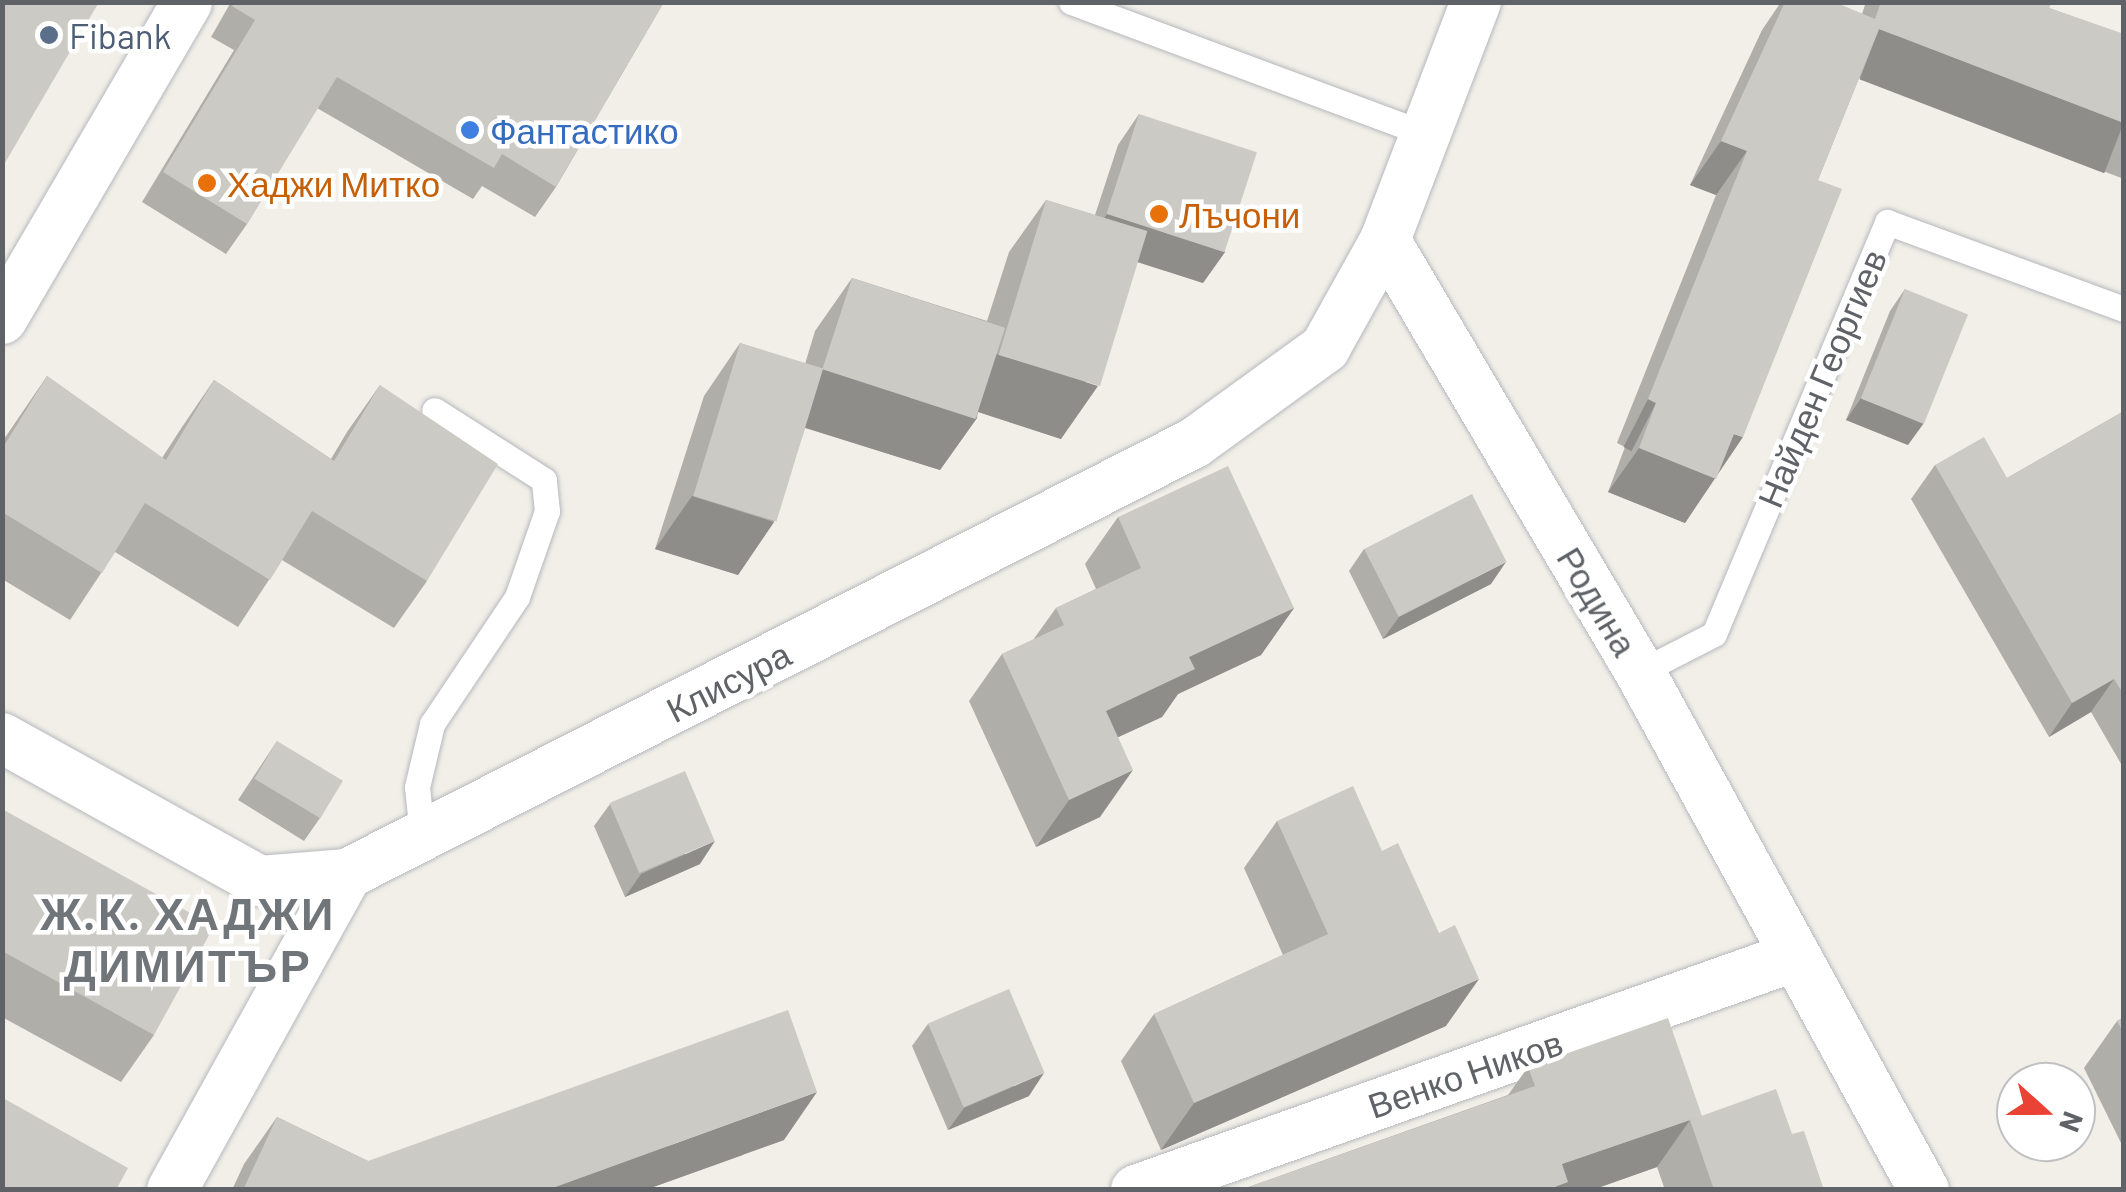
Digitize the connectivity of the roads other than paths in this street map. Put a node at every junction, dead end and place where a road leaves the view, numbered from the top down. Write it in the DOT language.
graph roads {
  1 [pos="187,2"];
  2 [pos="1070,2"];
  3 [pos="1476,2"];
  4 [pos="1425,134"];
  5 [pos="1385,240"];
  6 [pos="2124,309"];
  7 [pos="2,319"];
  8 [pos="434,410"];
  9 [pos="1640,672"];
  10 [pos="2,738"];
  11 [pos="422,836"];
  12 [pos="347,874"];
  13 [pos="1793,958"];
  14 [pos="172,1190"];
  15 [pos="1136,1190"];
  16 [pos="1924,1190"];
  1 -- 7 [label="street"];
  2 -- 4 [label="lane"];
  3 -- 4 [label="street"];
  4 -- 5 [label="street"];
  5 -- 9 [label="street, Родина"];
  5 -- 11 [label="street, Клисура"];
  6 -- 9 [label="lane, Найден Георгиев"];
  8 -- 11 [label="lane"];
  9 -- 13 [label="street, Родина"];
  10 -- 12 [label="street, Клисура"];
  11 -- 12 [label="street, Клисура"];
  12 -- 14 [label="street"];
  13 -- 15 [label="street, Венко Ников"];
  13 -- 16 [label="street, Родина"];
}
